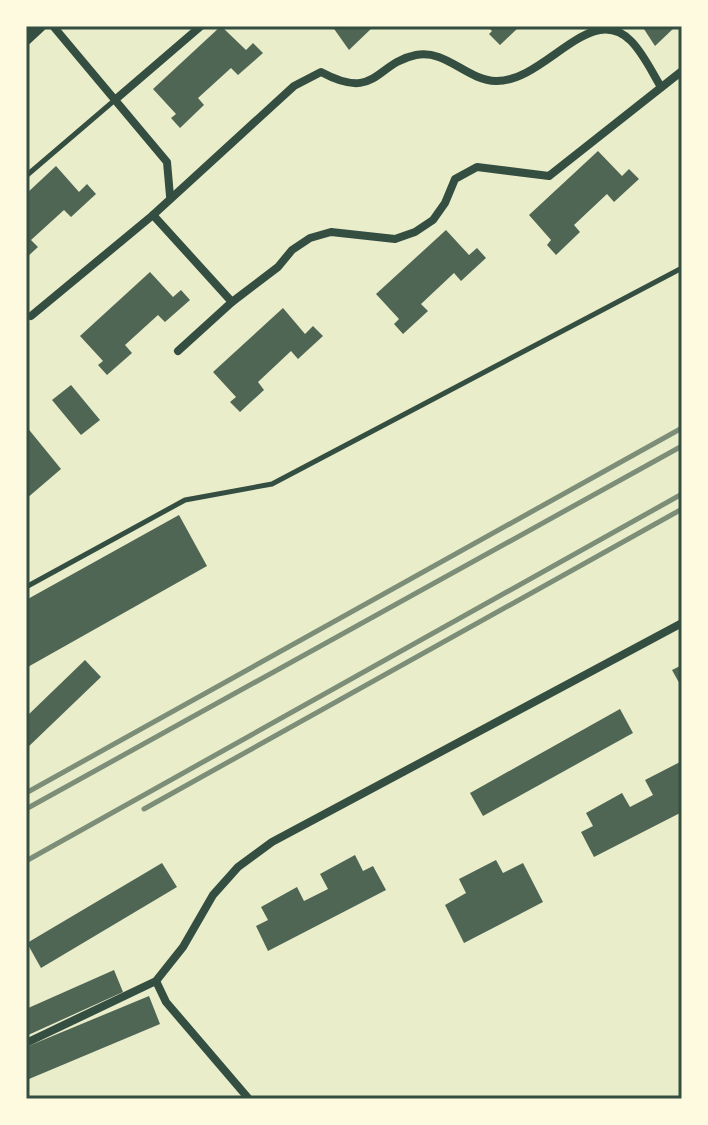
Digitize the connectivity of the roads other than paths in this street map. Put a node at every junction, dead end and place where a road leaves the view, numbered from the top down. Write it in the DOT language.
graph roads {
  1 [pos="40,26"];
  2 [pos="53,26"];
  3 [pos="201,26"];
  4 [pos="26,39"];
  5 [pos="682,71"];
  6 [pos="661,87"];
  7 [pos="116,99"];
  8 [pos="26,176"];
  9 [pos="170,196"];
  10 [pos="153,215"];
  11 [pos="682,268"];
  12 [pos="232,302"];
  13 [pos="31,316"];
  14 [pos="178,351"];
  15 [pos="26,587"];
  16 [pos="682,623"];
  17 [pos="156,981"];
  18 [pos="26,1043"];
  19 [pos="249,1099"];
  1 -- 4 [label="street"];
  2 -- 7 [label="street"];
  3 -- 7 [label="street"];
  5 -- 6 [label="street"];
  6 -- 9 [label="street"];
  6 -- 12 [label="street"];
  7 -- 8 [label="lane"];
  7 -- 9 [label="street"];
  9 -- 10 [label="street"];
  10 -- 12 [label="street"];
  10 -- 13 [label="street"];
  11 -- 15 [label="lane"];
  12 -- 14 [label="street"];
  16 -- 17 [label="street"];
  17 -- 18 [label="street"];
  17 -- 19 [label="street"];
}
